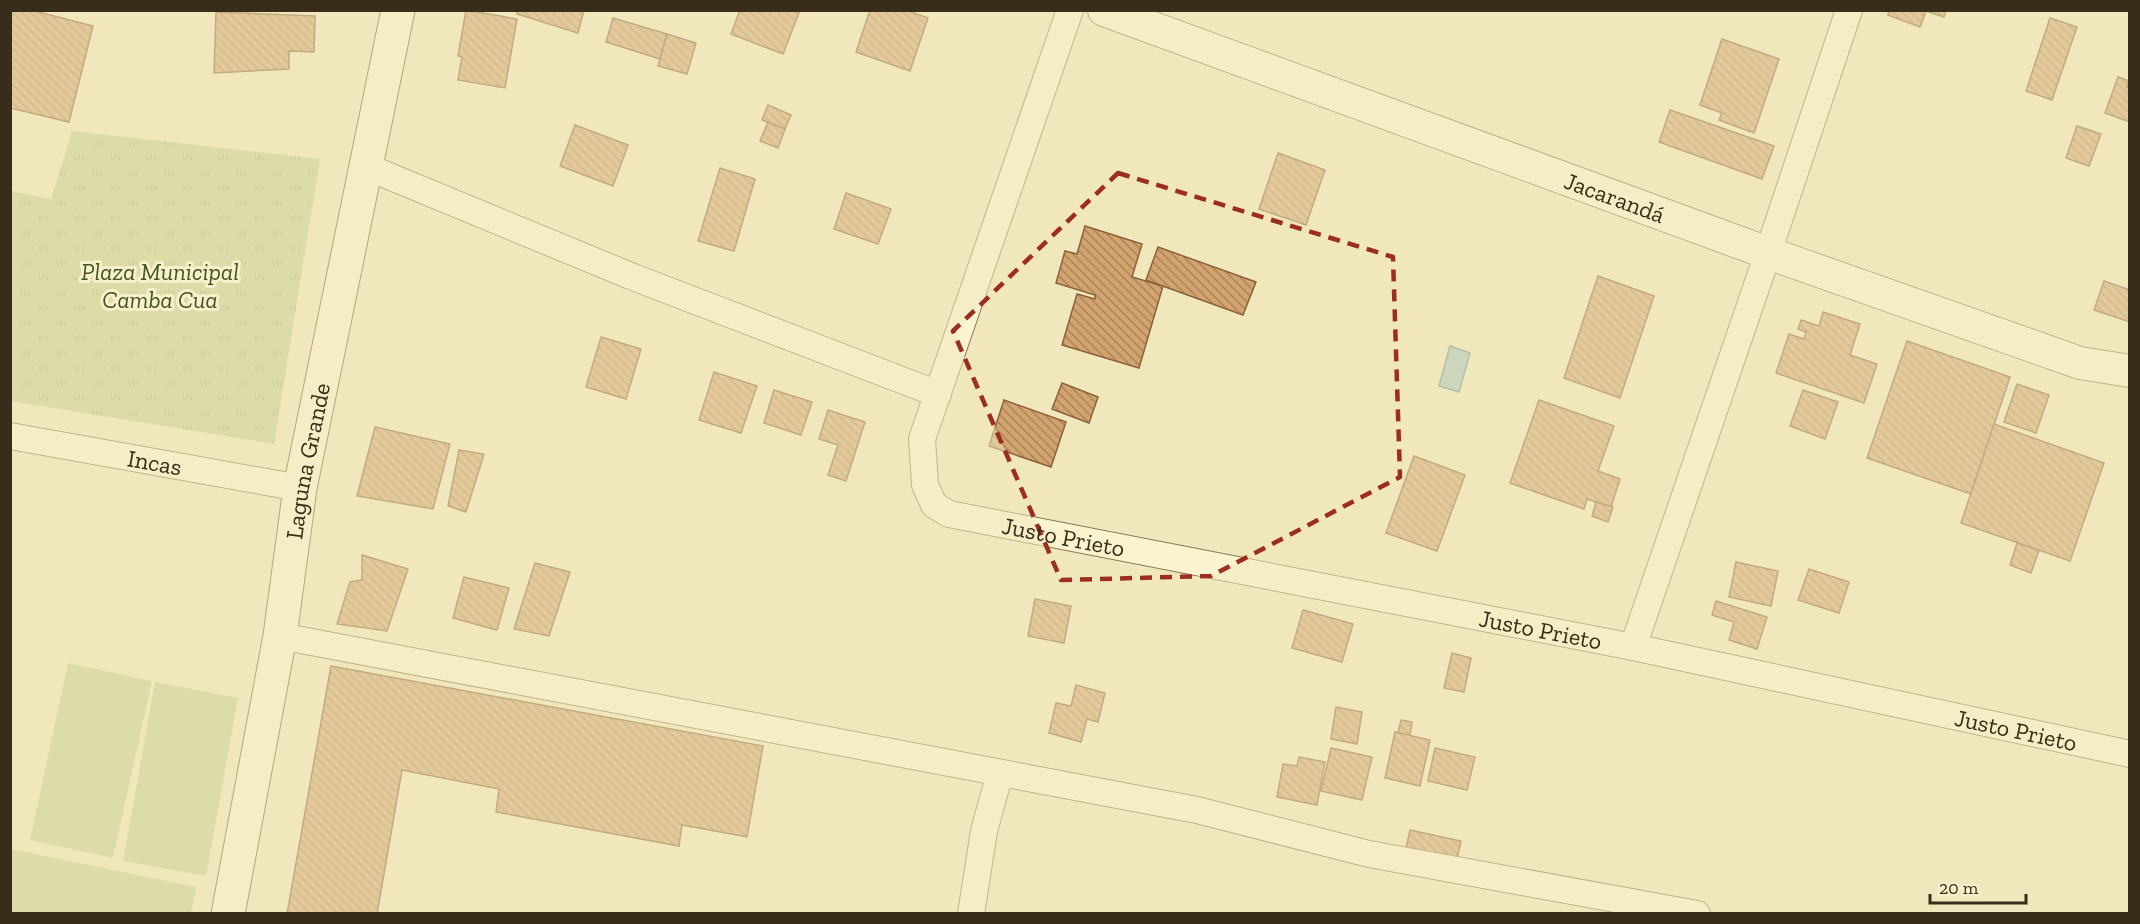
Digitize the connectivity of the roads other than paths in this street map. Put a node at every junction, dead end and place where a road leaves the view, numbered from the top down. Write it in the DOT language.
graph roads {
  1 [pos="398,10"];
  2 [pos="1070,10"];
  3 [pos="1104,10"];
  4 [pos="1849,10"];
  5 [pos="367,167"];
  6 [pos="1768,253"];
  7 [pos="2130,371"];
  8 [pos="938,394"];
  9 [pos="10,436"];
  10 [pos="300,488"];
  11 [pos="280,636"];
  12 [pos="1633,646"];
  13 [pos="2130,754"];
  14 [pos="1000,773"];
  15 [pos="228,914"];
  16 [pos="971,914"];
  17 [pos="1697,914"];
  1 -- 5 [label="main road, Laguna Grande"];
  2 -- 8 [label="street"];
  3 -- 6 [label="street, Jacarandá"];
  4 -- 6 [label="street"];
  5 -- 8 [label="street"];
  5 -- 10 [label="main road, Laguna Grande"];
  6 -- 7 [label="street, Jacarandá"];
  6 -- 12 [label="street"];
  8 -- 12 [label="street, Justo Prieto"];
  9 -- 10 [label="street, Incas"];
  10 -- 11 [label="main road, Laguna Grande"];
  11 -- 14 [label="street"];
  11 -- 15 [label="main road, Laguna Grande"];
  12 -- 13 [label="street, Justo Prieto"];
  14 -- 16 [label="street"];
  14 -- 17 [label="street"];
}
